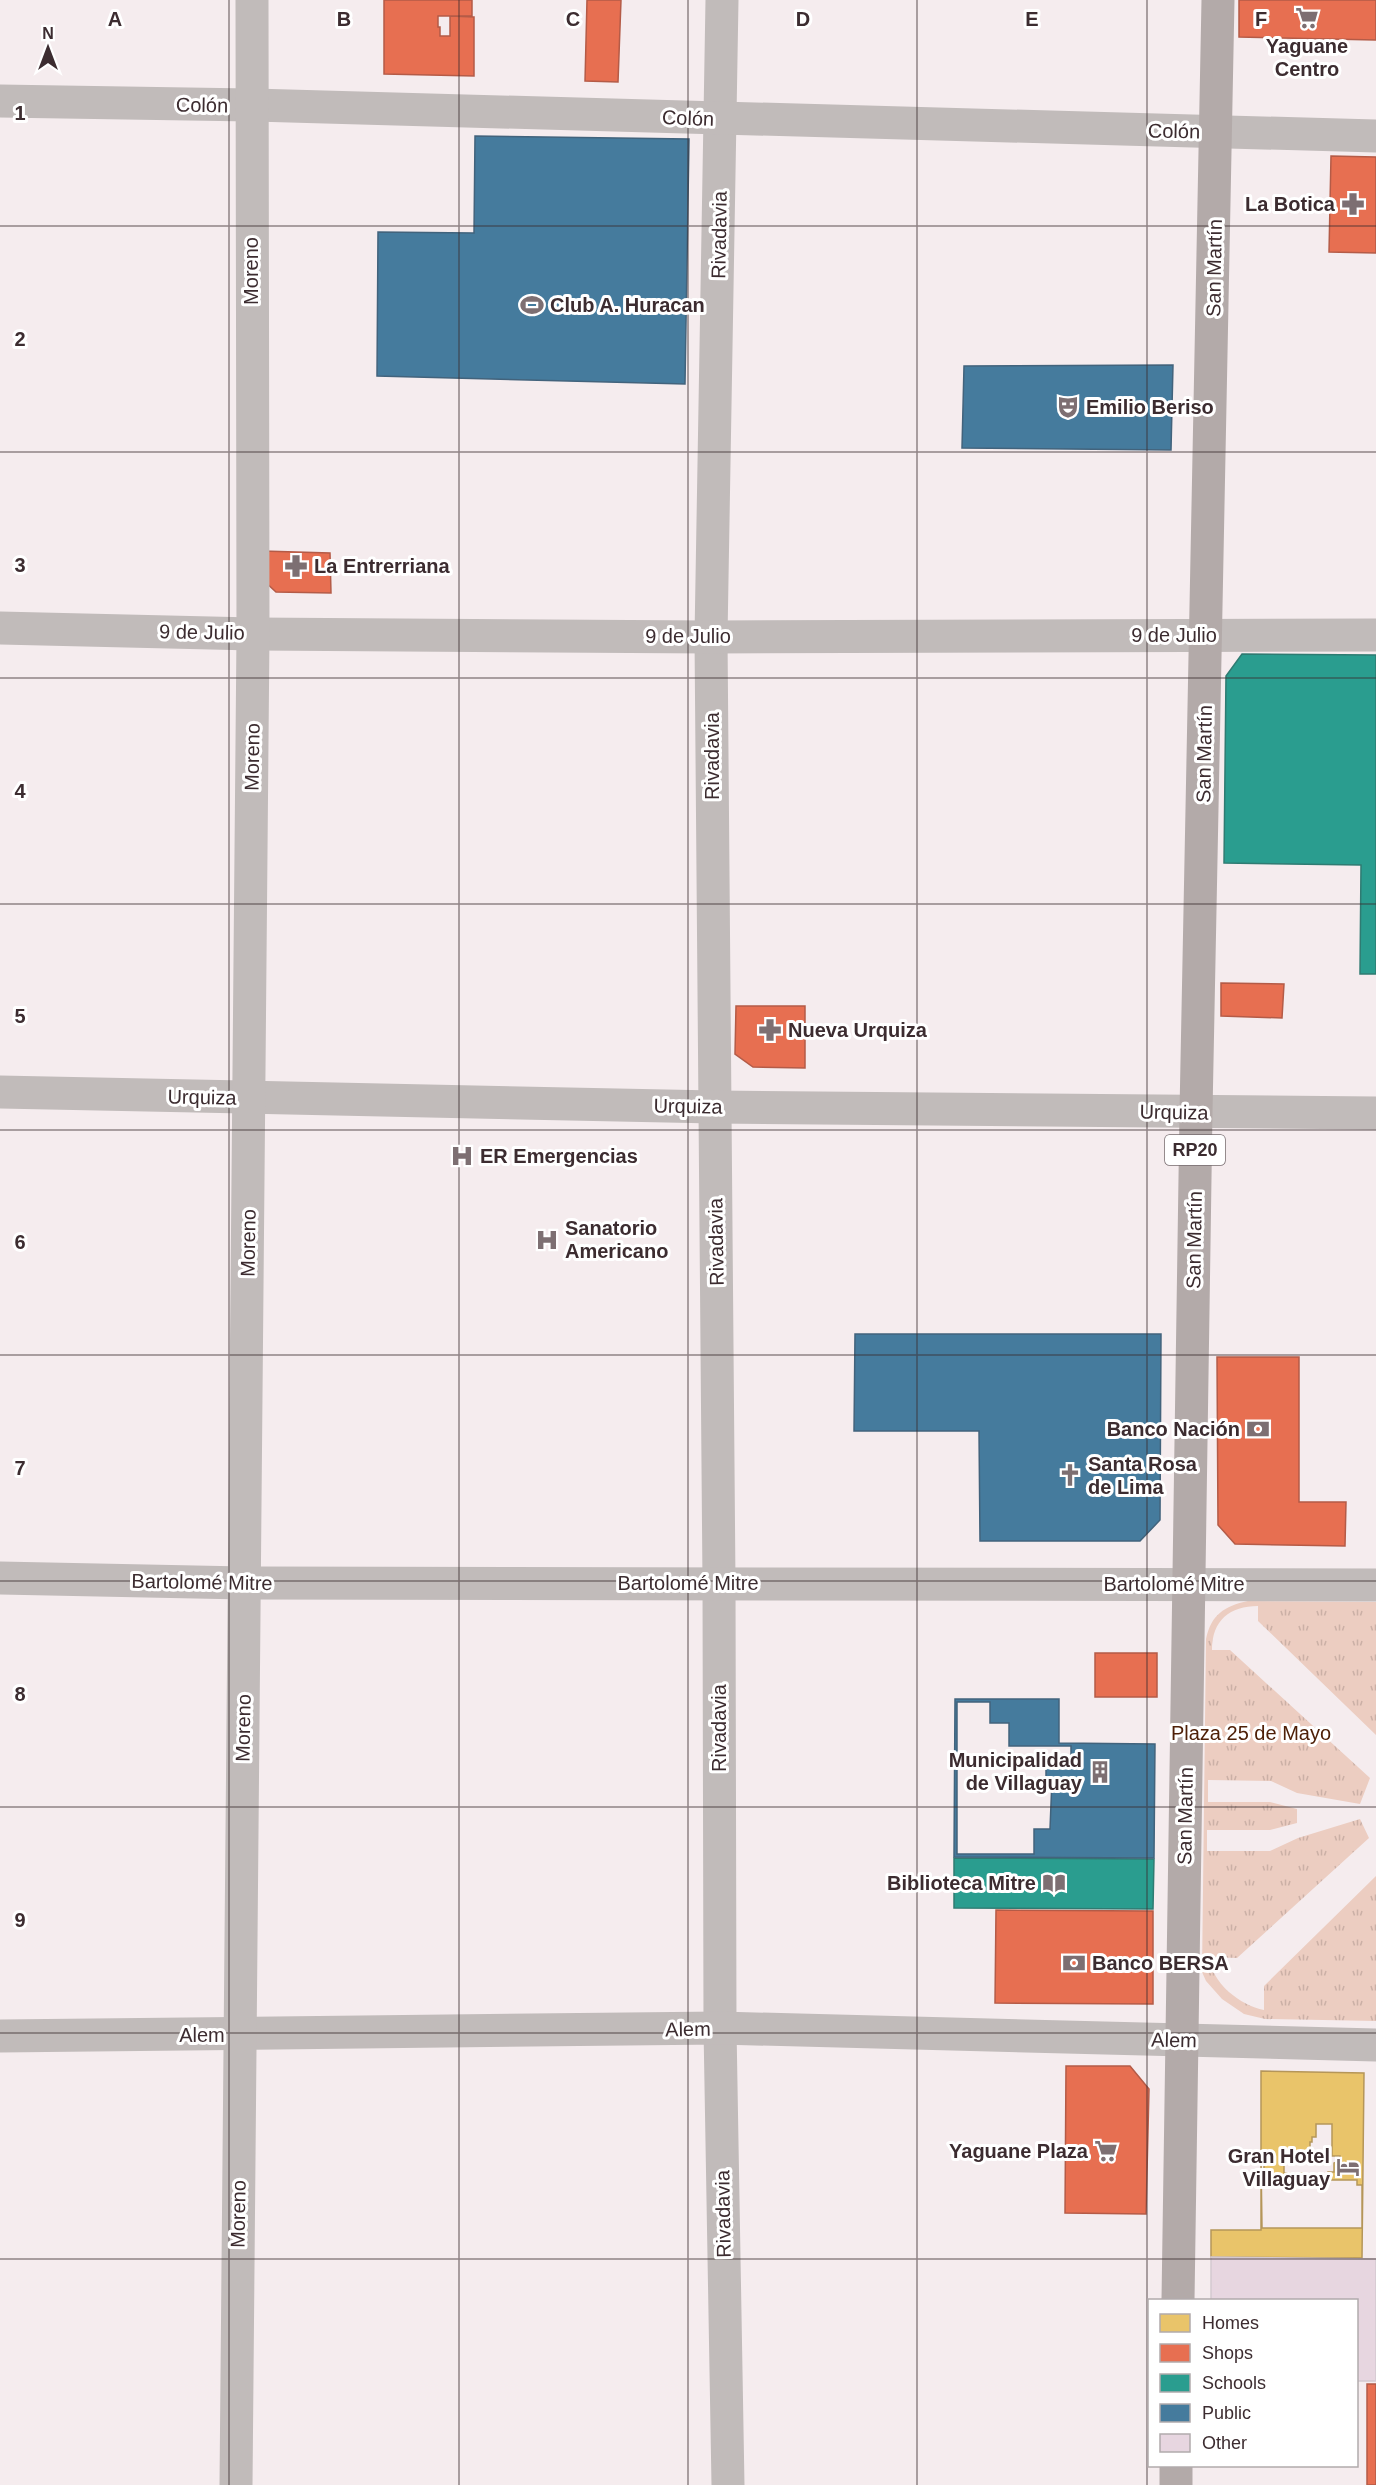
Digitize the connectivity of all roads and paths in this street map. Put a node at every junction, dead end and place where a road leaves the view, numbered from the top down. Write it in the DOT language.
graph roads {
  1 [pos="252,0"];
  2 [pos="722,0"];
  3 [pos="1218,0"];
  4 [pos="0,101"];
  5 [pos="250,105"];
  6 [pos="721,119"];
  7 [pos="1216,132"];
  8 [pos="1376,136"];
  9 [pos="0,628"];
  10 [pos="253,633"];
  11 [pos="1207,635"];
  12 [pos="1376,635"];
  13 [pos="711,637"];
  14 [pos="0,1092"];
  15 [pos="249,1098"];
  16 [pos="715,1107"];
  17 [pos="1196,1112"];
  18 [pos="1376,1113"];
  19 [pos="0,1578"];
  20 [pos="244,1583"];
  21 [pos="719,1583"];
  22 [pos="1189,1584"];
  23 [pos="1376,1585"];
  24 [pos="720,2028"];
  25 [pos="240,2034"];
  26 [pos="0,2036"];
  27 [pos="1182,2040"];
  28 [pos="1376,2045"];
  29 [pos="1178,2299"];
  30 [pos="1176,2467"];
  31 [pos="236,2485"];
  32 [pos="728,2485"];
  33 [pos="1176,2485"];
  1 -- 5 [label="street, Moreno"];
  2 -- 6 [label="street, Rivadavia"];
  3 -- 7 [label="main road, San Martín / RP20"];
  4 -- 5 [label="street, Colón"];
  5 -- 6 [label="street, Colón"];
  5 -- 10 [label="street, Moreno"];
  6 -- 7 [label="street, Colón"];
  6 -- 13 [label="street, Rivadavia"];
  7 -- 8 [label="street, Colón"];
  7 -- 11 [label="main road, San Martín / RP20"];
  9 -- 10 [label="street, 9 de Julio"];
  10 -- 13 [label="street, 9 de Julio"];
  10 -- 15 [label="street, Moreno"];
  11 -- 12 [label="street, 9 de Julio"];
  11 -- 13 [label="street, 9 de Julio"];
  11 -- 17 [label="main road, San Martín / RP20"];
  13 -- 16 [label="street, Rivadavia"];
  14 -- 15 [label="street, Urquiza"];
  15 -- 16 [label="street, Urquiza"];
  15 -- 20 [label="street, Moreno"];
  16 -- 17 [label="street, Urquiza"];
  16 -- 21 [label="street, Rivadavia"];
  17 -- 18 [label="street, Urquiza"];
  17 -- 22 [label="main road, San Martín / RP20"];
  19 -- 20 [label="street, Bartolomé Mitre"];
  20 -- 21 [label="street, Bartolomé Mitre"];
  20 -- 25 [label="street, Moreno"];
  21 -- 22 [label="street, Bartolomé Mitre"];
  21 -- 24 [label="street, Rivadavia"];
  22 -- 23 [label="street, Bartolomé Mitre"];
  22 -- 27 [label="main road, San Martín / RP20"];
  24 -- 25 [label="street, Alem"];
  24 -- 27 [label="street, Alem"];
  24 -- 32 [label="street, Rivadavia"];
  25 -- 26 [label="street, Alem"];
  25 -- 31 [label="street, Moreno"];
  27 -- 28 [label="street, Alem"];
  27 -- 29 [label="main road, San Martín / RP20"];
  30 -- 33 [label="main road"];
}
